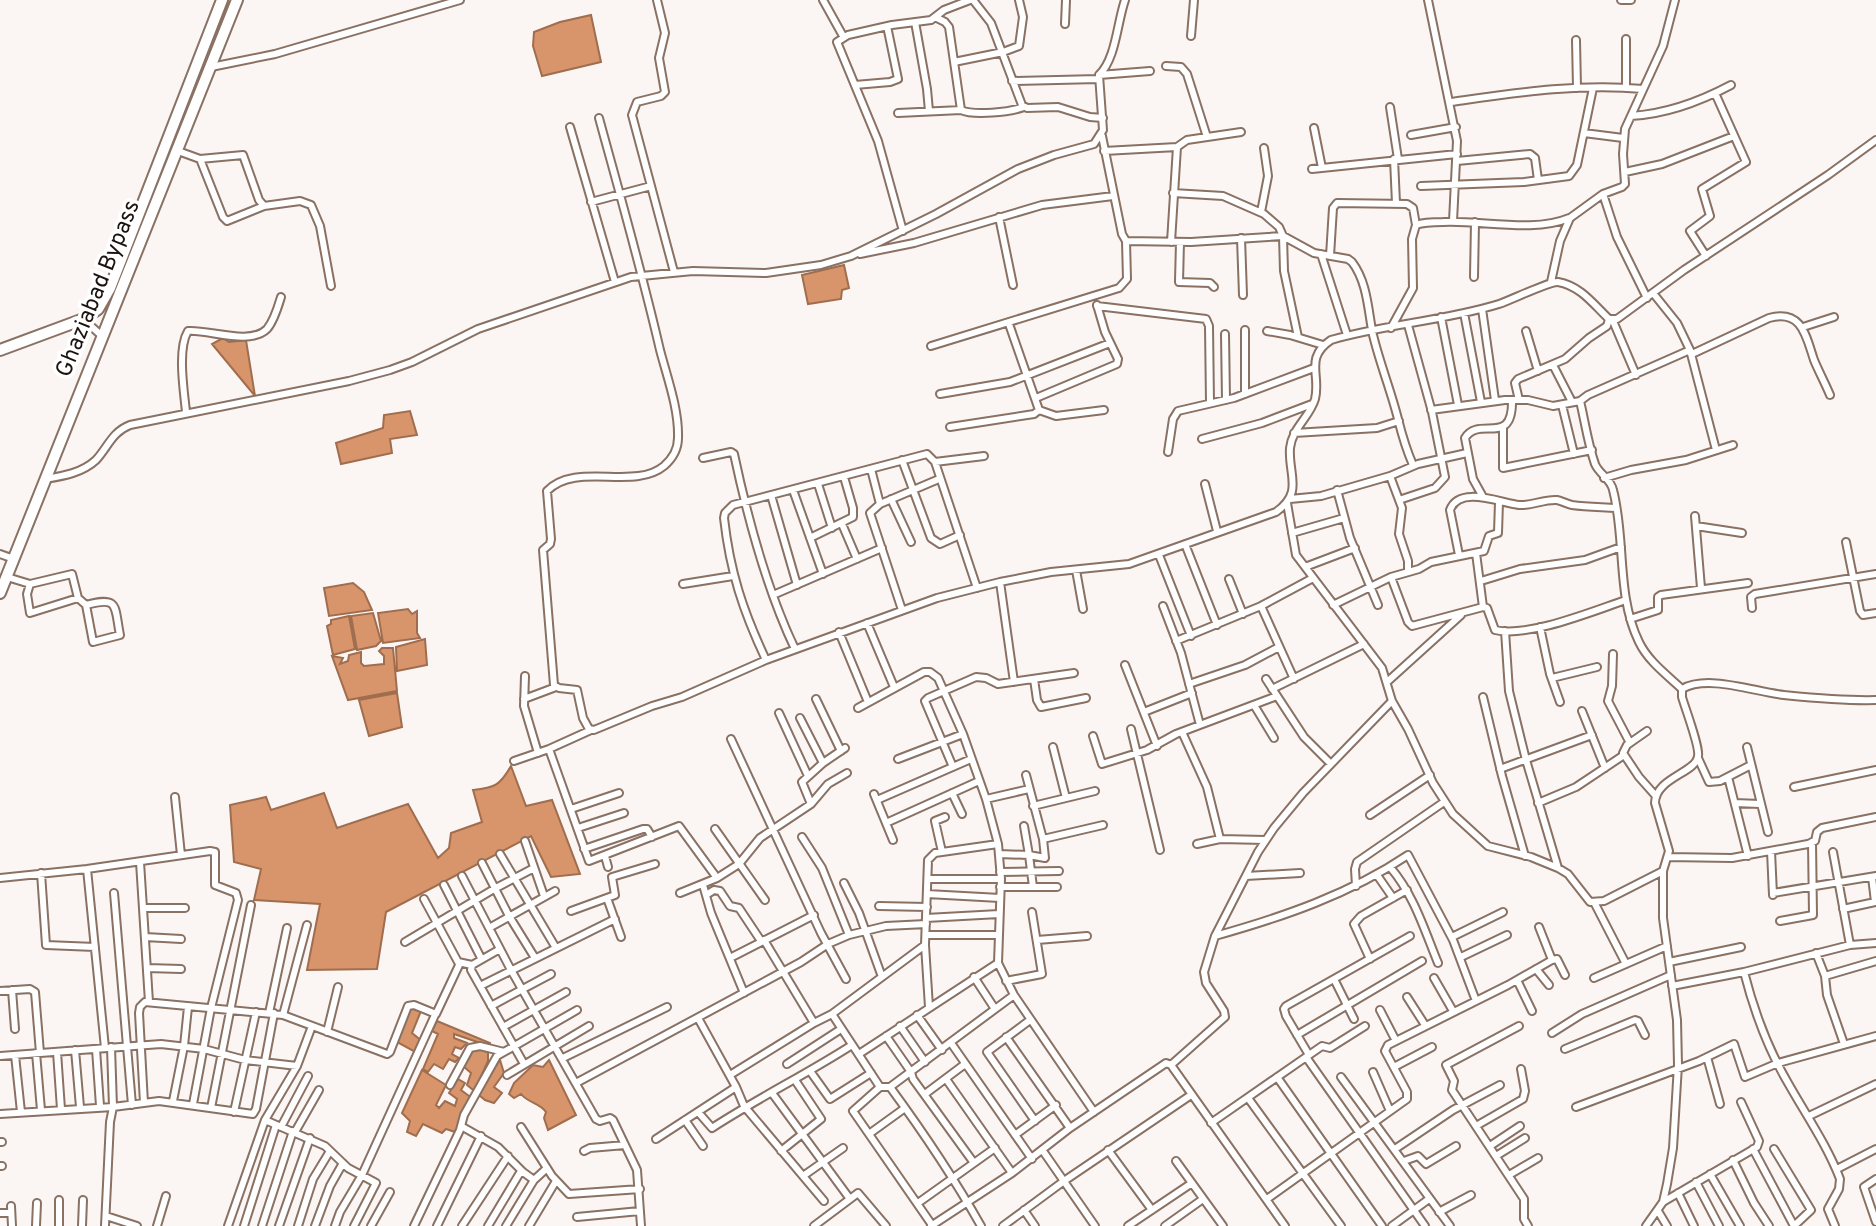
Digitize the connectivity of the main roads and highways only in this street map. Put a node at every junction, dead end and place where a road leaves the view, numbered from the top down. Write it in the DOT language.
graph roads {
  1 [pos="222,0"];
  2 [pos="237,0"];
  3 [pos="0,350"];
  4 [pos="0,593"];
  1 -- 3 [label="highway, Ghaziabad Bypass"];
  2 -- 4 [label="highway, Ghaziabad Bypass"];
}
